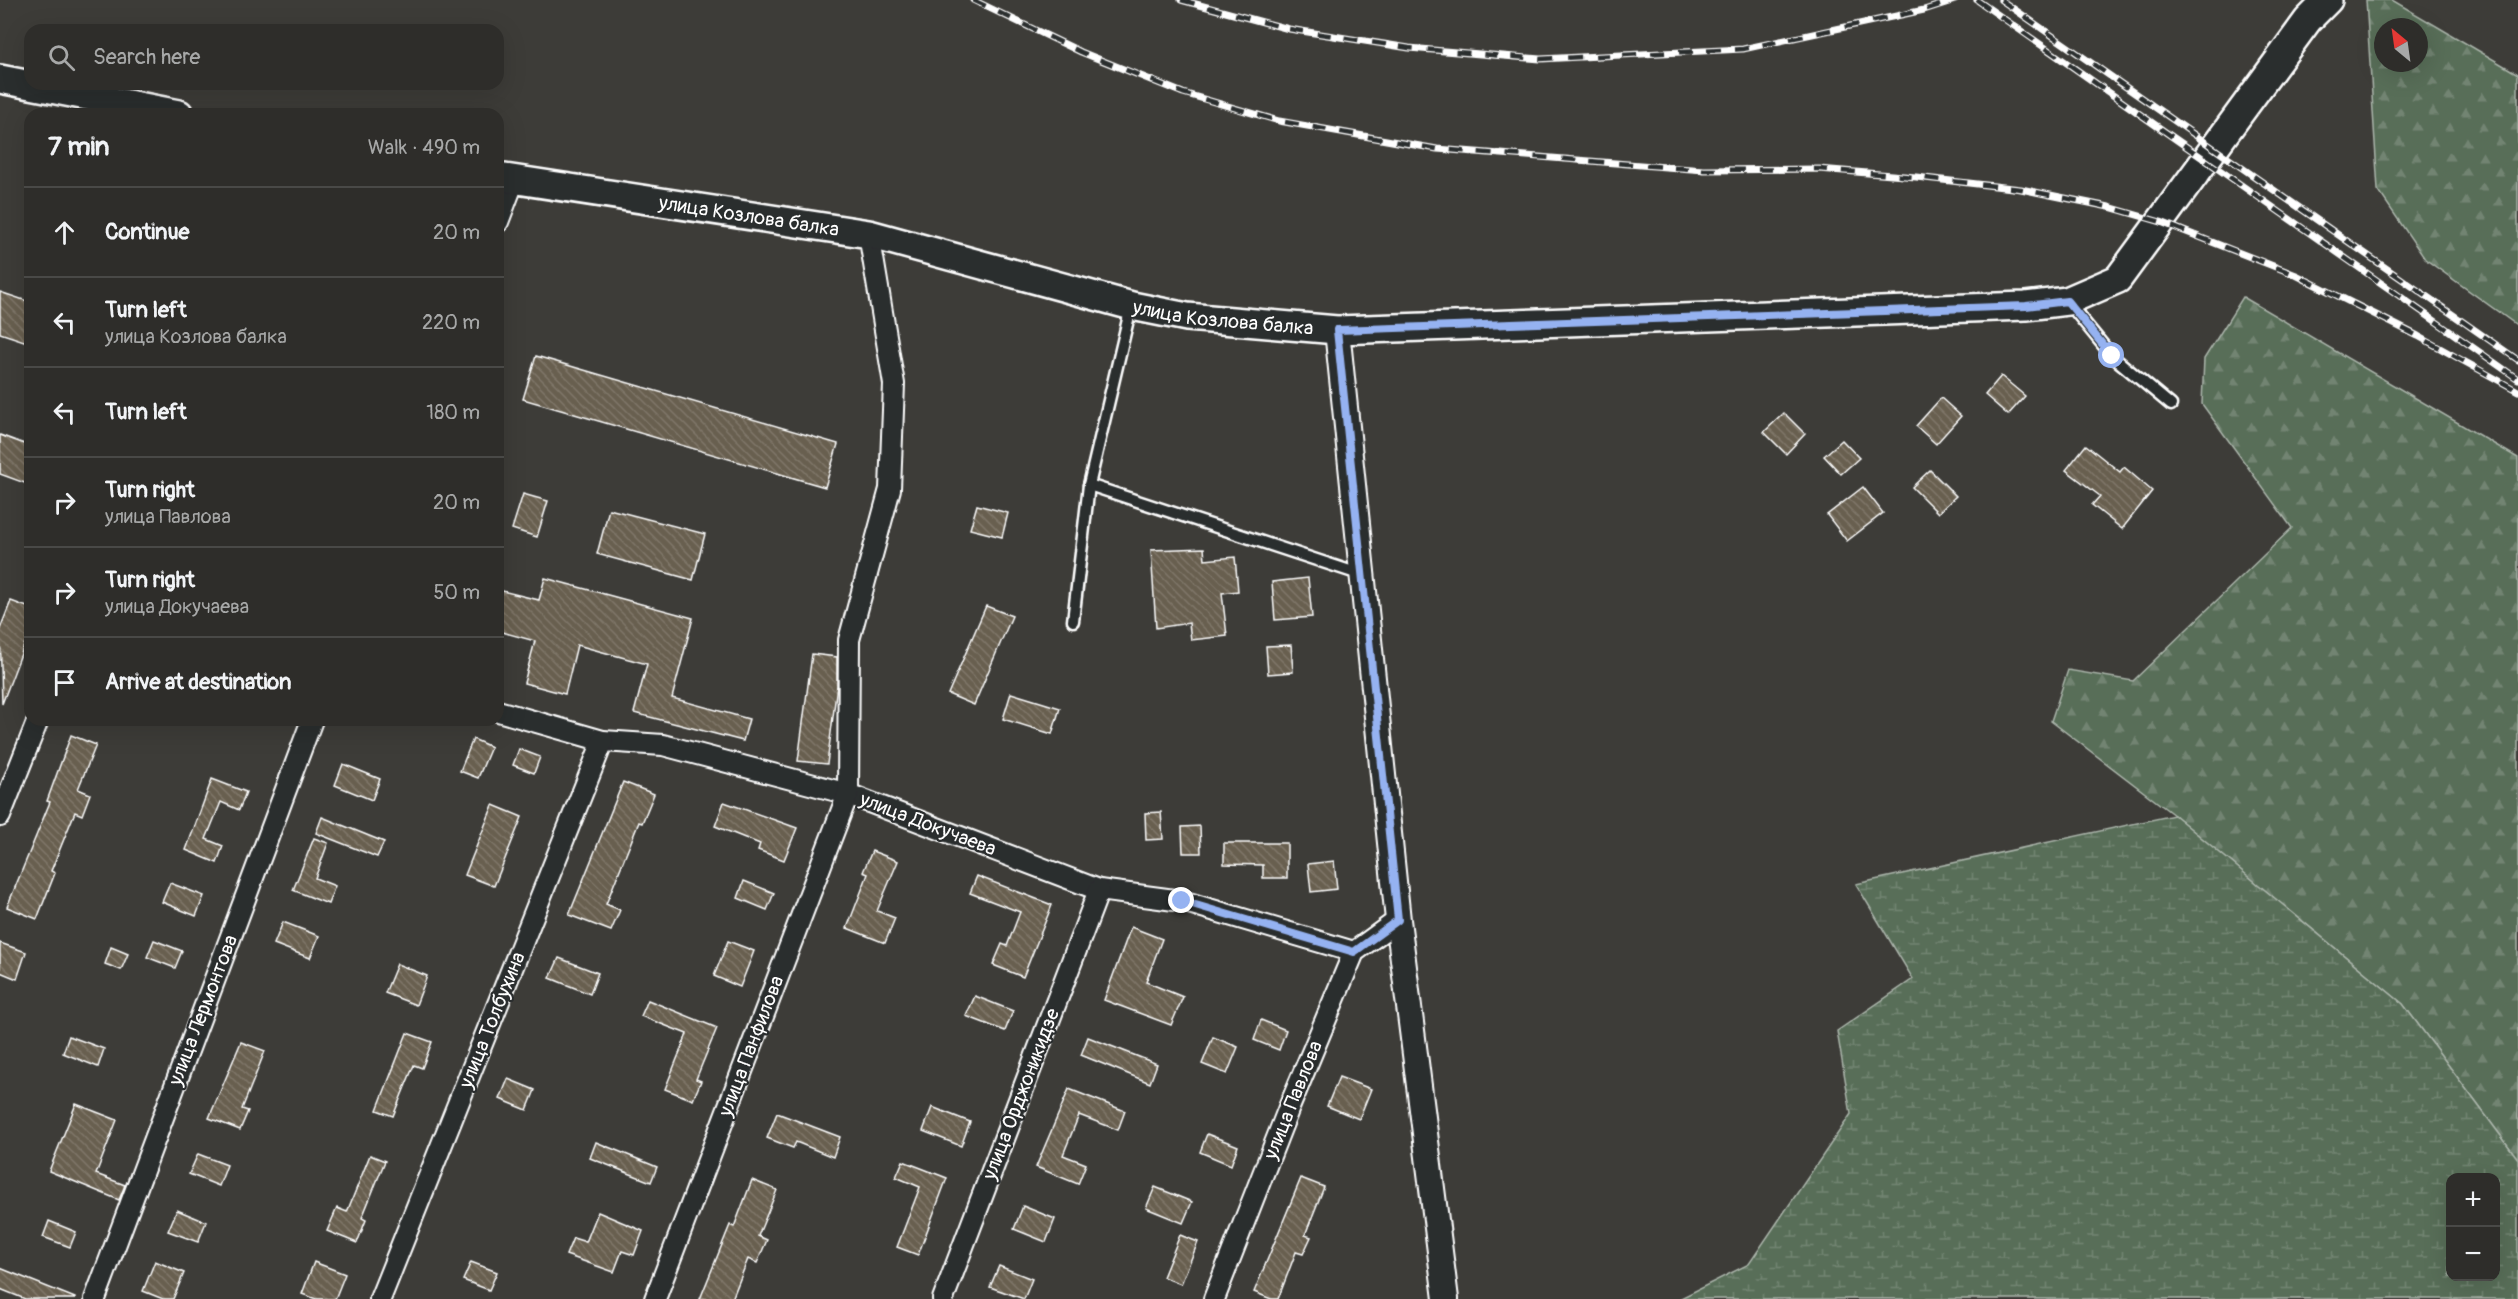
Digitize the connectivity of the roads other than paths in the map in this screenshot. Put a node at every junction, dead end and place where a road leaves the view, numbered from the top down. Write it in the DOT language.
graph roads {
  1 [pos="2328,0"];
  2 [pos="0,79"];
  3 [pos="24,84"];
  4 [pos="56,90"];
  5 [pos="148,108"];
  6 [pos="506,179"];
  7 [pos="868,234"];
  8 [pos="2067,301"];
  9 [pos="1132,306"];
  10 [pos="1337,330"];
  11 [pos="2171,405"];
  12 [pos="1089,485"];
  13 [pos="1362,575"];
  14 [pos="1073,621"];
  15 [pos="504,713"];
  16 [pos="36,726"];
  17 [pos="310,726"];
  18 [pos="603,741"];
  19 [pos="848,794"];
  20 [pos="0,816"];
  21 [pos="1099,890"];
  22 [pos="1398,920"];
  23 [pos="1354,952"];
  24 [pos="95,1299"];
  25 [pos="380,1299"];
  26 [pos="655,1299"];
  27 [pos="943,1299"];
  28 [pos="1214,1299"];
  29 [pos="1446,1299"];
  1 -- 8 [label="main road, улица Козлова балка"];
  2 -- 3 [label="main road"];
  4 -- 5 [label="main road"];
  6 -- 7 [label="main road, улица Козлова балка"];
  7 -- 9 [label="main road, улица Козлова балка"];
  7 -- 19 [label="street"];
  8 -- 10 [label="main road, улица Козлова балка"];
  8 -- 11 [label="lane"];
  9 -- 10 [label="main road, улица Козлова балка"];
  9 -- 12 [label="lane"];
  10 -- 13 [label="street"];
  12 -- 13 [label="lane"];
  12 -- 14 [label="lane"];
  13 -- 22 [label="street"];
  15 -- 18 [label="street, улица Докучаева"];
  16 -- 20 [label="street"];
  17 -- 24 [label="street, улица Лермонтова"];
  18 -- 19 [label="street, улица Докучаева"];
  18 -- 25 [label="street, улица Толбухина"];
  19 -- 21 [label="street, улица Докучаева"];
  19 -- 26 [label="street, улица Панфилова"];
  21 -- 23 [label="street, улица Докучаева"];
  21 -- 27 [label="street, улица Орджоникидзе"];
  22 -- 23 [label="street"];
  22 -- 29 [label="street"];
  23 -- 28 [label="street, улица Павлова"];
}
